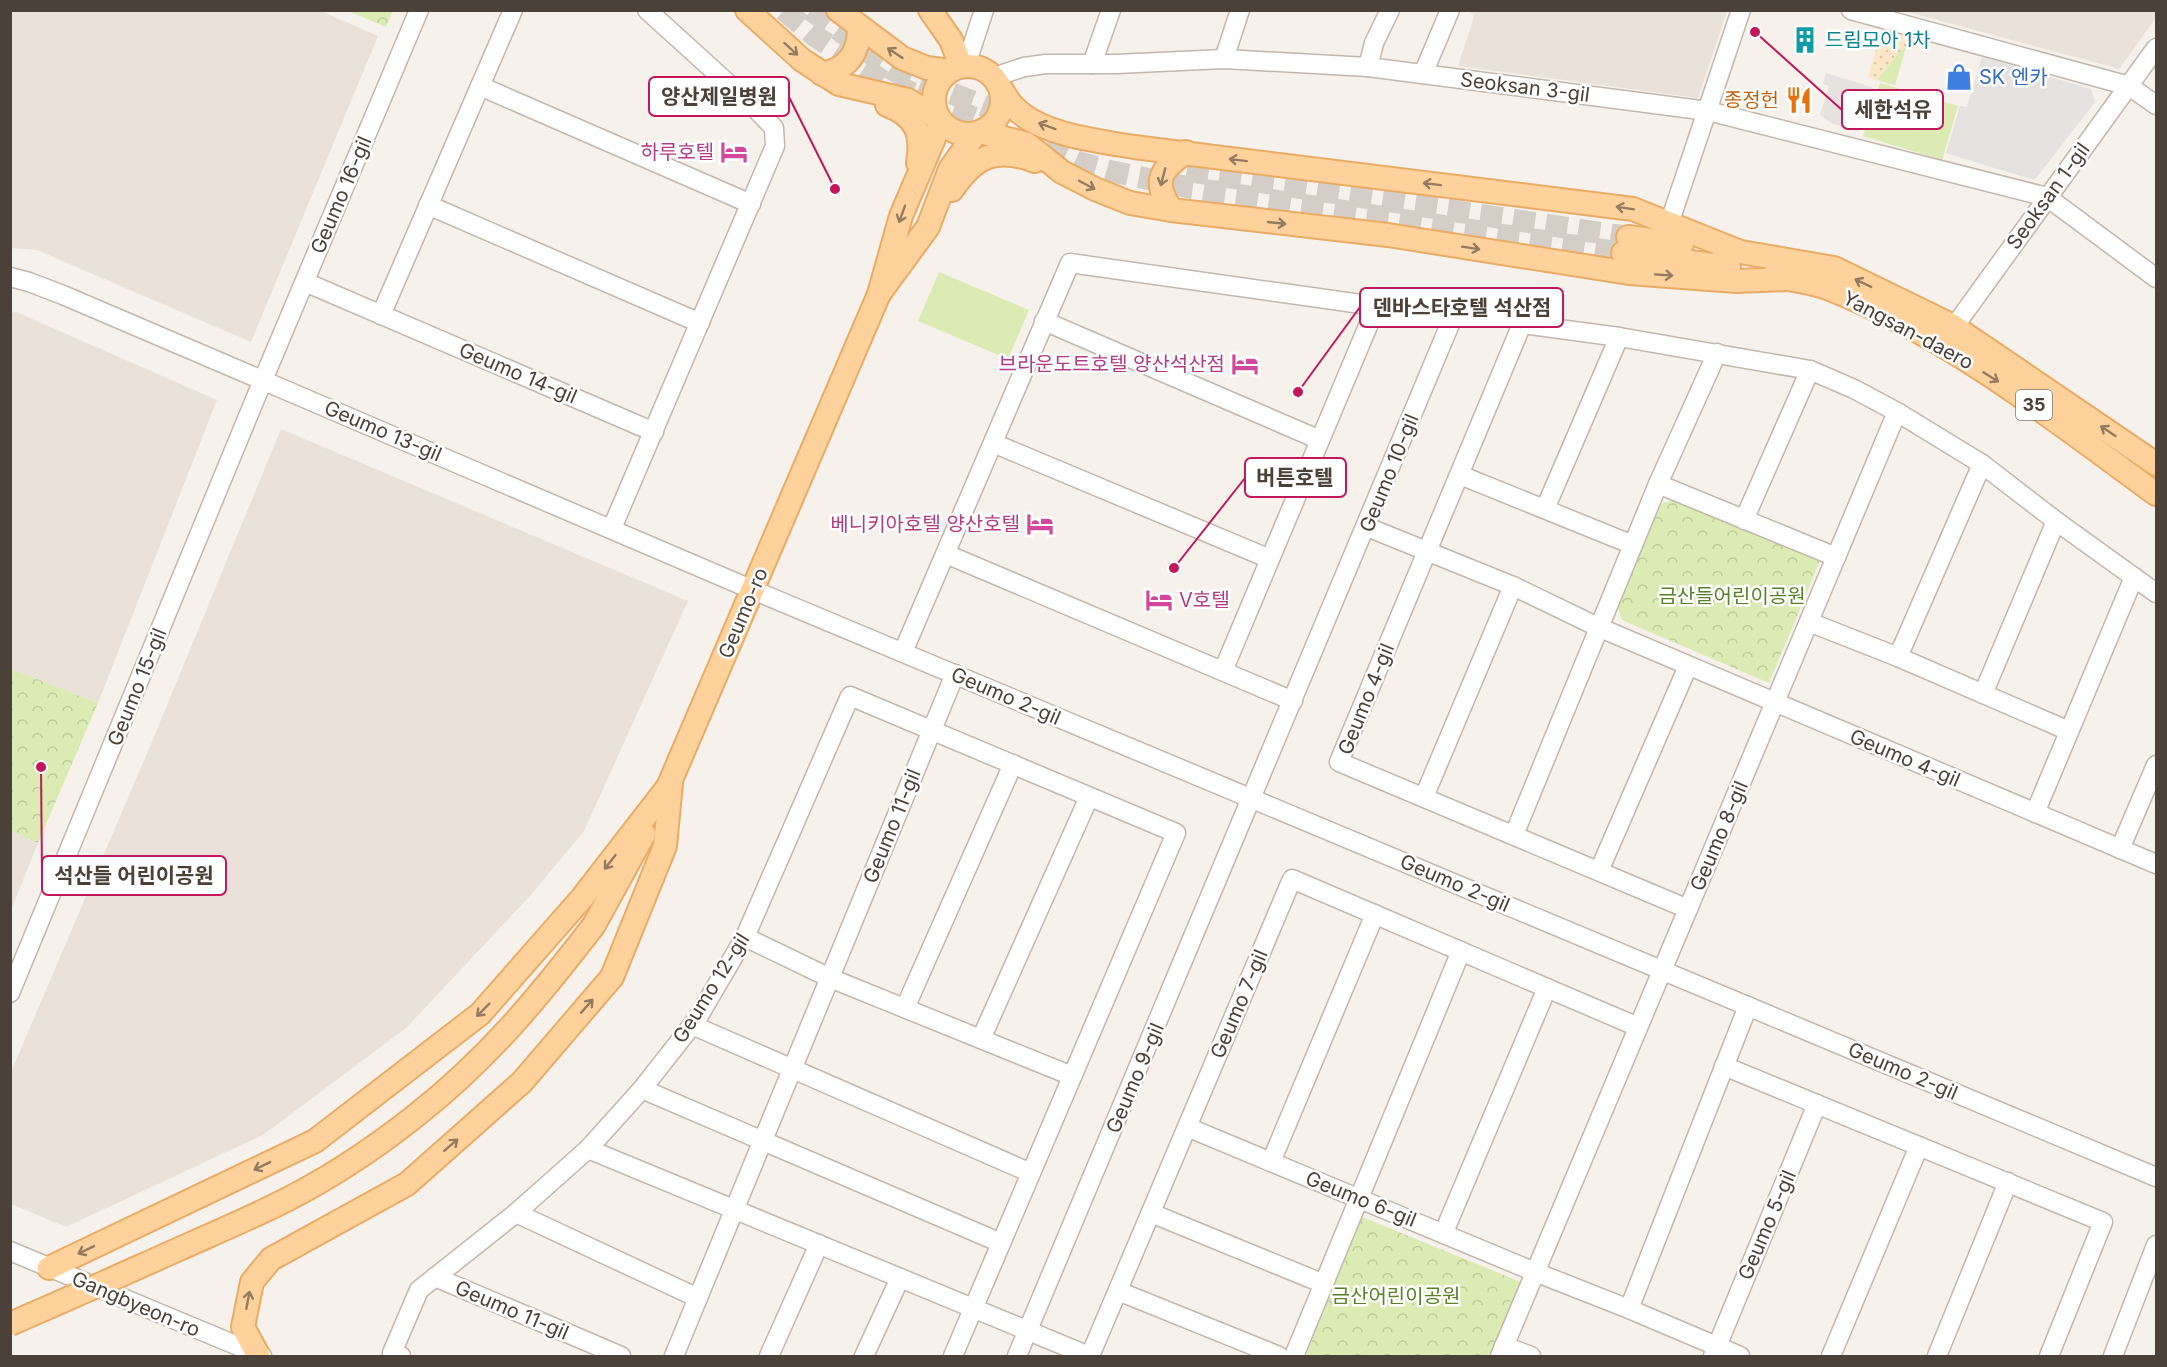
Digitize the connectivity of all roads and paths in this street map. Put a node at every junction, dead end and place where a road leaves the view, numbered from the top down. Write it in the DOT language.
graph roads {
  1 [pos="419,10"];
  2 [pos="513,10"];
  3 [pos="647,10"];
  4 [pos="747,10"];
  5 [pos="838,10"];
  6 [pos="930,10"];
  7 [pos="984,10"];
  8 [pos="1110,10"];
  9 [pos="1240,10"];
  10 [pos="1390,10"];
  11 [pos="1450,10"];
  12 [pos="1741,10"];
  13 [pos="1851,10"];
  14 [pos="859,28"];
  15 [pos="2157,48"];
  16 [pos="1224,59"];
  17 [pos="1092,64"];
  18 [pos="959,67"];
  19 [pos="1368,67"];
  20 [pos="1423,74"];
  21 [pos="831,79"];
  22 [pos="997,81"];
  23 [pos="480,86"];
  24 [pos="2129,86"];
  25 [pos="2157,105"];
  26 [pos="1707,111"];
  27 [pos="940,121"];
  28 [pos="978,133"];
  29 [pos="1186,152"];
  30 [pos="1062,171"];
  31 [pos="913,186"];
  32 [pos="2047,197"];
  33 [pos="751,204"];
  34 [pos="428,205"];
  35 [pos="1171,210"];
  36 [pos="1669,224"];
  37 [pos="928,227"];
  38 [pos="1738,251"];
  39 [pos="10,277"];
  40 [pos="2157,278"];
  41 [pos="1788,279"];
  42 [pos="304,282"];
  43 [pos="879,294"];
  44 [pos="1376,307"];
  45 [pos="381,315"];
  46 [pos="1044,321"];
  47 [pos="700,322"];
  48 [pos="1953,326"];
  49 [pos="1619,337"];
  50 [pos="1942,346"];
  51 [pos="1717,352"];
  52 [pos="1810,370"];
  53 [pos="263,380"];
  54 [pos="1897,412"];
  55 [pos="654,432"];
  56 [pos="1320,440"];
  57 [pos="993,442"];
  58 [pos="1982,464"];
  59 [pos="2157,464"];
  60 [pos="1460,475"];
  61 [pos="1658,484"];
  62 [pos="2157,494"];
  63 [pos="1545,509"];
  64 [pos="1744,520"];
  65 [pos="2056,521"];
  66 [pos="1367,527"];
  67 [pos="612,528"];
  68 [pos="1633,544"];
  69 [pos="1428,552"];
  70 [pos="946,554"];
  71 [pos="1836,557"];
  72 [pos="1270,559"];
  73 [pos="2134,577"];
  74 [pos="1513,586"];
  75 [pos="753,590"];
  76 [pos="2157,593"];
  77 [pos="1809,622"];
  78 [pos="1598,627"];
  79 [pos="903,652"];
  80 [pos="1898,657"];
  81 [pos="1688,666"];
  82 [pos="1223,671"];
  83 [pos="955,674"];
  84 [pos="1983,694"];
  85 [pos="1293,701"];
  86 [pos="1775,703"];
  87 [pos="932,730"];
  88 [pos="2069,731"];
  89 [pos="1013,764"];
  90 [pos="2157,765"];
  91 [pos="671,783"];
  92 [pos="1089,796"];
  93 [pos="1424,797"];
  94 [pos="1253,799"];
  95 [pos="2035,813"];
  96 [pos="1514,835"];
  97 [pos="2120,849"];
  98 [pos="2157,864"];
  99 [pos="1599,871"];
  100 [pos="1688,909"];
  101 [pos="1375,914"];
  102 [pos="745,937"];
  103 [pos="1461,951"];
  104 [pos="1662,970"];
  105 [pos="830,978"];
  106 [pos="1547,988"];
  107 [pos="10,993"];
  108 [pos="1748,1006"];
  109 [pos="905,1008"];
  110 [pos="692,1025"];
  111 [pos="1638,1027"];
  112 [pos="981,1039"];
  113 [pos="1724,1066"];
  114 [pos="793,1068"];
  115 [pos="1072,1076"];
  116 [pos="642,1089"];
  117 [pos="1817,1104"];
  118 [pos="1187,1127"];
  119 [pos="763,1140"];
  120 [pos="1919,1146"];
  121 [pos="588,1149"];
  122 [pos="1271,1162"];
  123 [pos="1031,1173"];
  124 [pos="2157,1176"];
  125 [pos="2008,1182"];
  126 [pos="1360,1198"];
  127 [pos="734,1210"];
  128 [pos="516,1213"];
  129 [pos="1151,1213"];
  130 [pos="1444,1232"];
  131 [pos="1001,1243"];
  132 [pos="819,1244"];
  133 [pos="2157,1245"];
  134 [pos="10,1251"];
  135 [pos="49,1268"];
  136 [pos="1535,1272"];
  137 [pos="435,1277"];
  138 [pos="900,1278"];
  139 [pos="1324,1284"];
  140 [pos="1118,1290"];
  141 [pos="698,1298"];
  142 [pos="974,1308"];
  143 [pos="1629,1309"];
  144 [pos="10,1324"];
  145 [pos="1028,1330"];
  146 [pos="1502,1351"];
  147 [pos="1715,1352"];
  148 [pos="260,1356"];
  149 [pos="400,1356"];
  150 [pos="621,1356"];
  151 [pos="674,1356"];
  152 [pos="768,1356"];
  153 [pos="864,1356"];
  154 [pos="953,1356"];
  155 [pos="1017,1356"];
  156 [pos="1089,1356"];
  157 [pos="1279,1356"];
  158 [pos="1294,1356"];
  159 [pos="1531,1356"];
  160 [pos="1740,1356"];
  161 [pos="1831,1356"];
  162 [pos="1937,1356"];
  163 [pos="2049,1356"];
  164 [pos="2113,1356"];
  1 -- 42 [label="street, Geumo 16-gil"];
  2 -- 23 [label="street"];
  3 -- 33 [label="street"];
  4 -- 21 [label="main road, one-way"];
  5 -- 14 [label="main road"];
  6 -- 18 [label="main road"];
  7 -- 18 [label="street"];
  8 -- 17 [label="street"];
  9 -- 16 [label="street"];
  10 -- 19 [label="street"];
  11 -- 20 [label="street"];
  12 -- 26 [label="street"];
  13 -- 24 [label="street"];
  18 -- 14 [label="main road, one-way"];
  14 -- 21 [label="main road"];
  15 -- 24 [label="street, Seoksan 1-gil"];
  16 -- 17 [label="street, Seoksan 3-gil"];
  16 -- 19 [label="street, Seoksan 3-gil"];
  17 -- 22 [label="street, Seoksan 3-gil"];
  18 -- 22 [label="main road"];
  18 -- 27 [label="main road"];
  19 -- 20 [label="street, Seoksan 3-gil"];
  20 -- 26 [label="street, Seoksan 3-gil"];
  21 -- 27 [label="main road"];
  21 -- 31 [label="main road"];
  22 -- 28 [label="main road"];
  29 -- 22 [label="main road, one-way"];
  23 -- 33 [label="street"];
  23 -- 34 [label="street"];
  24 -- 25 [label="street"];
  24 -- 32 [label="street, Seoksan 1-gil"];
  26 -- 32 [label="street, Seoksan 3-gil"];
  26 -- 36 [label="street"];
  27 -- 28 [label="main road"];
  27 -- 31 [label="main road, Geumo-ro"];
  28 -- 30 [label="main road"];
  28 -- 37 [label="main road, Geumo-ro"];
  29 -- 35 [label="main road, one-way"];
  36 -- 29 [label="main road, one-way"];
  30 -- 35 [label="main road, one-way"];
  30 -- 37 [label="main road"];
  31 -- 43 [label="main road, Geumo-ro, one-way"];
  32 -- 40 [label="street"];
  32 -- 48 [label="street, Seoksan 1-gil"];
  33 -- 47 [label="street"];
  34 -- 45 [label="street"];
  34 -- 47 [label="street"];
  35 -- 41 [label="main road, one-way"];
  36 -- 38 [label="main road"];
  37 -- 43 [label="main road, Geumo-ro"];
  38 -- 41 [label="main road, Yangsan-daero / 35"];
  48 -- 38 [label="main road, Yangsan-daero / 35, one-way"];
  39 -- 53 [label="street, Geumo 13-gil"];
  41 -- 50 [label="main road, Yangsan-daero / 35"];
  42 -- 45 [label="street, Geumo 14-gil"];
  42 -- 53 [label="street, Geumo 16-gil"];
  43 -- 75 [label="main road, Geumo-ro"];
  44 -- 46 [label="street, Geumo 10-gil"];
  44 -- 56 [label="street"];
  44 -- 66 [label="street, Geumo 10-gil"];
  45 -- 55 [label="street, Geumo 14-gil"];
  46 -- 56 [label="street"];
  46 -- 57 [label="street, Geumo 10-gil"];
  47 -- 55 [label="street"];
  48 -- 50 [label="street, Seoksan 1-gil"];
  59 -- 48 [label="main road, Yangsan-daero / 35, one-way"];
  49 -- 51 [label="street, Geumo 4-gil"];
  49 -- 60 [label="street, Geumo 4-gil"];
  49 -- 63 [label="street"];
  50 -- 62 [label="main road, Yangsan-daero / 35, one-way"];
  51 -- 52 [label="street, Geumo 4-gil"];
  51 -- 61 [label="street"];
  52 -- 54 [label="street, Geumo 4-gil"];
  52 -- 64 [label="street"];
  53 -- 67 [label="street, Geumo 13-gil"];
  53 -- 107 [label="street, Geumo 15-gil"];
  54 -- 58 [label="street, Geumo 4-gil"];
  54 -- 71 [label="street, Geumo 8-gil"];
  55 -- 67 [label="street"];
  56 -- 72 [label="street"];
  57 -- 70 [label="street, Geumo 10-gil"];
  57 -- 72 [label="street"];
  58 -- 65 [label="street, Geumo 4-gil"];
  58 -- 80 [label="street"];
  60 -- 63 [label="street"];
  60 -- 69 [label="street, Geumo 4-gil"];
  61 -- 64 [label="street"];
  61 -- 68 [label="street"];
  63 -- 68 [label="street"];
  64 -- 71 [label="street"];
  65 -- 73 [label="street, Geumo 4-gil"];
  65 -- 84 [label="street"];
  66 -- 69 [label="street"];
  66 -- 85 [label="street, Geumo 10-gil"];
  67 -- 75 [label="street, Geumo 13-gil"];
  68 -- 78 [label="street"];
  69 -- 74 [label="street"];
  69 -- 93 [label="street, Geumo 4-gil"];
  70 -- 79 [label="street, Geumo 10-gil"];
  70 -- 82 [label="street"];
  71 -- 77 [label="street, Geumo 8-gil"];
  72 -- 82 [label="street"];
  73 -- 76 [label="street, Geumo 4-gil"];
  73 -- 88 [label="street"];
  74 -- 78 [label="street"];
  74 -- 93 [label="street"];
  75 -- 79 [label="street, Geumo 2-gil"];
  75 -- 91 [label="main road, Geumo-ro"];
  77 -- 80 [label="street"];
  77 -- 86 [label="street, Geumo 8-gil"];
  78 -- 81 [label="street"];
  78 -- 96 [label="street"];
  79 -- 83 [label="street, Geumo 2-gil"];
  80 -- 84 [label="street"];
  81 -- 86 [label="street"];
  81 -- 99 [label="street"];
  82 -- 85 [label="street"];
  83 -- 87 [label="street, Geumo 11-gil"];
  83 -- 94 [label="street, Geumo 2-gil"];
  84 -- 88 [label="street"];
  85 -- 94 [label="street, Geumo 10-gil"];
  86 -- 95 [label="street, Geumo 4-gil"];
  86 -- 100 [label="street, Geumo 8-gil"];
  87 -- 89 [label="street, Geumo 12-gil"];
  87 -- 102 [label="street, Geumo 12-gil"];
  87 -- 105 [label="street, Geumo 11-gil"];
  88 -- 95 [label="street"];
  89 -- 92 [label="street, Geumo 12-gil"];
  89 -- 109 [label="street"];
  90 -- 97 [label="street"];
  91 -- 135 [label="main road, one-way"];
  91 -- 144 [label="main road, Geumo-ro, bridge"];
  148 -- 91 [label="main road, one-way"];
  92 -- 112 [label="street"];
  92 -- 115 [label="street, Geumo 12-gil"];
  93 -- 96 [label="street, Geumo 4-gil"];
  94 -- 104 [label="street, Geumo 2-gil"];
  94 -- 145 [label="street, Geumo 9-gil"];
  95 -- 97 [label="street, Geumo 4-gil"];
  96 -- 99 [label="street, Geumo 4-gil"];
  97 -- 98 [label="street, Geumo 4-gil"];
  99 -- 100 [label="street, Geumo 4-gil"];
  100 -- 104 [label="street, Geumo 8-gil"];
  101 -- 103 [label="street, Geumo 7-gil"];
  101 -- 118 [label="street, Geumo 7-gil"];
  101 -- 122 [label="street"];
  102 -- 105 [label="street"];
  102 -- 110 [label="street, Geumo 12-gil"];
  103 -- 106 [label="street, Geumo 7-gil"];
  103 -- 126 [label="street"];
  104 -- 108 [label="street, Geumo 2-gil"];
  104 -- 111 [label="street"];
  105 -- 109 [label="street"];
  105 -- 114 [label="street, Geumo 11-gil"];
  106 -- 111 [label="street, Geumo 7-gil"];
  106 -- 130 [label="street"];
  108 -- 113 [label="street"];
  108 -- 124 [label="street, Geumo 2-gil"];
  109 -- 112 [label="street"];
  110 -- 114 [label="street"];
  110 -- 116 [label="street, Geumo 12-gil"];
  111 -- 136 [label="street"];
  112 -- 115 [label="street"];
  113 -- 117 [label="street"];
  113 -- 143 [label="street"];
  114 -- 119 [label="street, Geumo 11-gil"];
  114 -- 123 [label="street"];
  115 -- 123 [label="street, Geumo 12-gil"];
  116 -- 119 [label="street"];
  116 -- 121 [label="street, Geumo 12-gil"];
  117 -- 120 [label="street"];
  117 -- 147 [label="street, Geumo 5-gil"];
  118 -- 122 [label="street, Geumo 6-gil"];
  118 -- 129 [label="street, Geumo 7-gil"];
  119 -- 127 [label="street, Geumo 11-gil"];
  119 -- 131 [label="street"];
  120 -- 125 [label="street"];
  120 -- 161 [label="street"];
  121 -- 127 [label="street"];
  121 -- 128 [label="street, Geumo 12-gil"];
  122 -- 126 [label="street, Geumo 6-gil"];
  123 -- 131 [label="street, Geumo 12-gil"];
  125 -- 162 [label="street"];
  125 -- 163 [label="street"];
  126 -- 130 [label="street, Geumo 6-gil"];
  126 -- 139 [label="street"];
  127 -- 132 [label="street"];
  127 -- 141 [label="street, Geumo 11-gil"];
  128 -- 137 [label="street, Geumo 12-gil"];
  128 -- 141 [label="street"];
  129 -- 139 [label="street"];
  129 -- 140 [label="street, Geumo 7-gil"];
  130 -- 136 [label="street, Geumo 6-gil"];
  131 -- 142 [label="street, Geumo 12-gil"];
  132 -- 138 [label="street"];
  132 -- 152 [label="street"];
  133 -- 164 [label="street"];
  134 -- 135 [label="street, Gangbyeon-ro"];
  135 -- 148 [label="street, Gangbyeon-ro"];
  136 -- 143 [label="street"];
  136 -- 146 [label="street"];
  137 -- 149 [label="street, Geumo 12-gil"];
  137 -- 150 [label="street, Geumo 11-gil"];
  138 -- 142 [label="street"];
  138 -- 153 [label="street"];
  139 -- 158 [label="street"];
  140 -- 156 [label="street, Geumo 7-gil"];
  140 -- 157 [label="street"];
  141 -- 151 [label="street, Geumo 11-gil"];
  142 -- 145 [label="street"];
  142 -- 154 [label="street, Geumo 12-gil"];
  143 -- 147 [label="street"];
  145 -- 155 [label="street, Geumo 9-gil"];
  145 -- 156 [label="street"];
  146 -- 159 [label="street"];
  147 -- 160 [label="street"];
}
